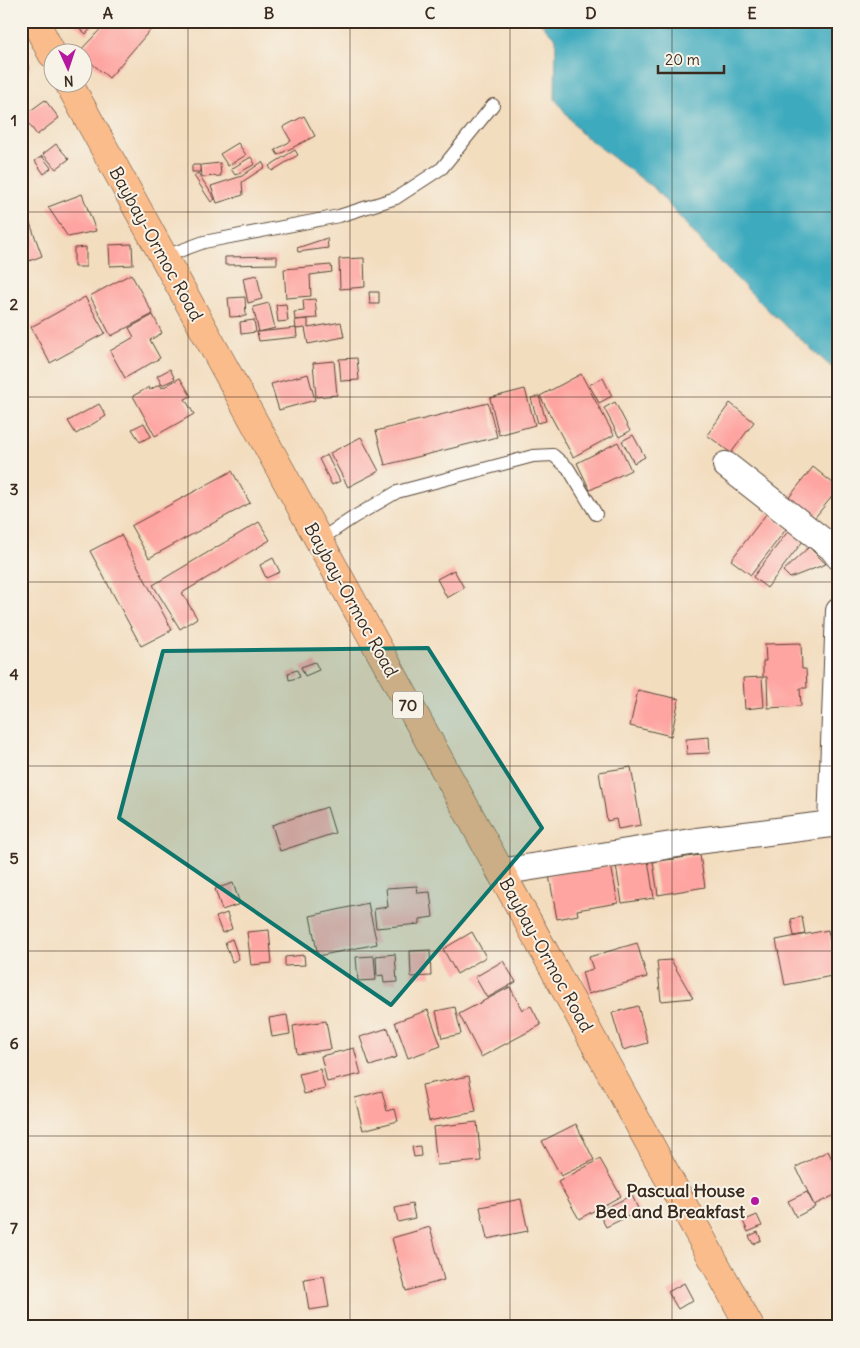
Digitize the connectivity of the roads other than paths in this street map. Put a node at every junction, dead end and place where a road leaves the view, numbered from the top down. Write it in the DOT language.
graph roads {
  1 [pos="35,21"];
  2 [pos="46,42"];
  3 [pos="73,92"];
  4 [pos="493,105"];
  5 [pos="163,257"];
  6 [pos="726,465"];
  7 [pos="596,514"];
  8 [pos="318,541"];
  9 [pos="839,557"];
  10 [pos="839,610"];
  11 [pos="835,824"];
  12 [pos="500,872"];
  13 [pos="750,1327"];
  1 -- 2 [label="main road"];
  3 -- 5 [label="main road, Baybay-Ormoc Road / 70"];
  4 -- 5 [label="lane"];
  5 -- 8 [label="main road, Baybay-Ormoc Road / 70"];
  6 -- 9 [label="street"];
  7 -- 8 [label="lane"];
  8 -- 12 [label="main road, Baybay-Ormoc Road / 70"];
  10 -- 11 [label="street"];
  11 -- 12 [label="street"];
  12 -- 13 [label="main road, Baybay-Ormoc Road / 70"];
}
